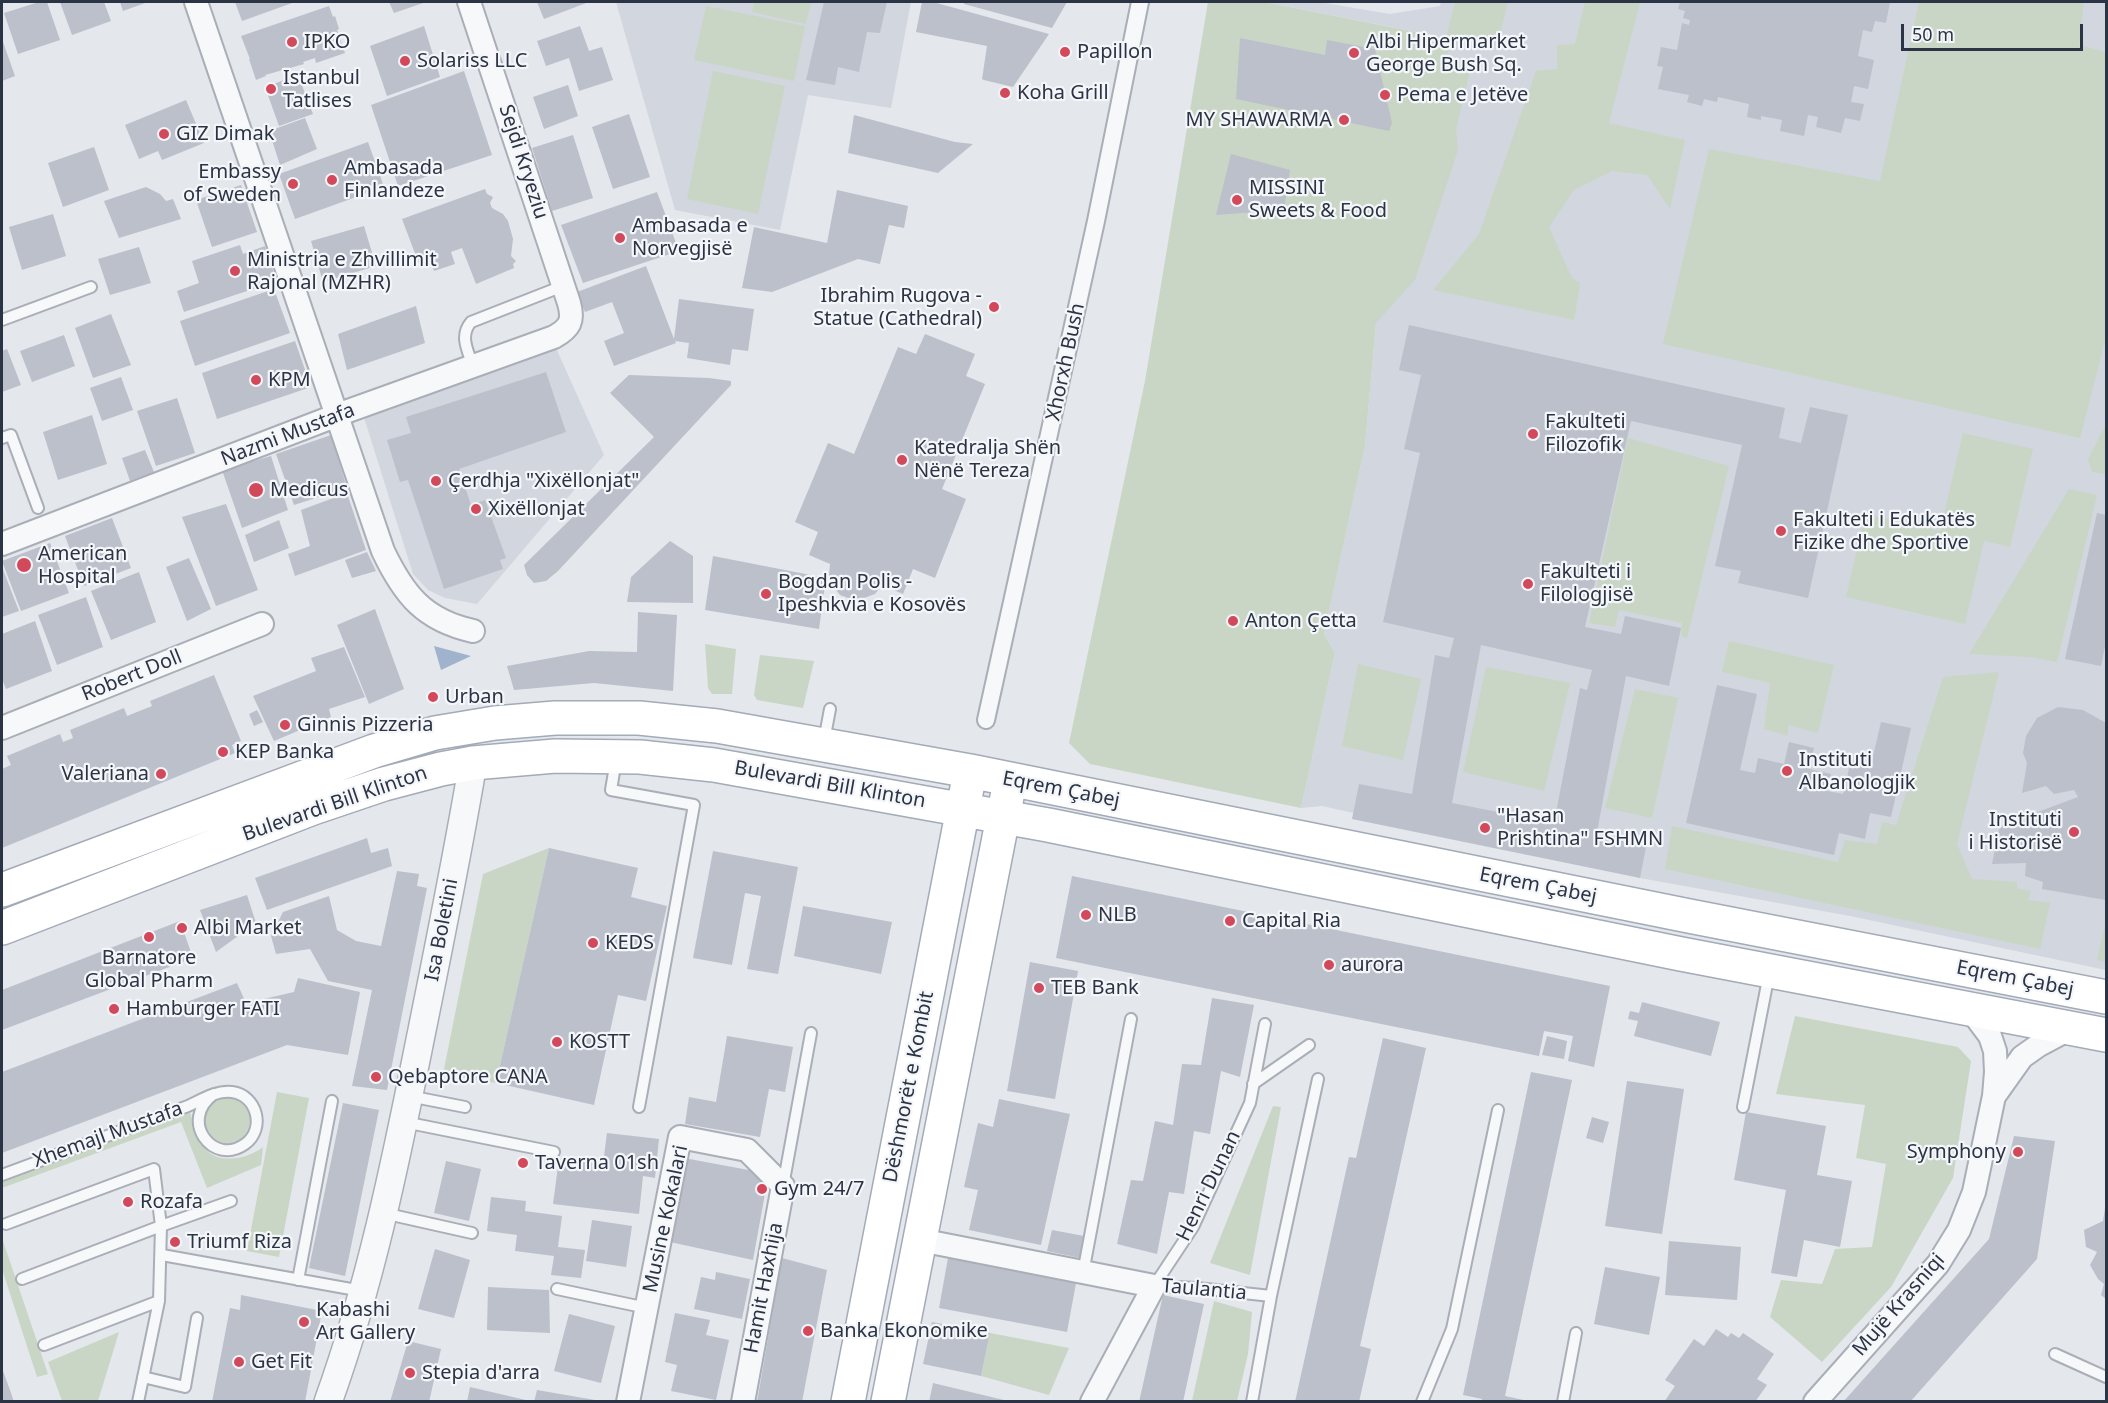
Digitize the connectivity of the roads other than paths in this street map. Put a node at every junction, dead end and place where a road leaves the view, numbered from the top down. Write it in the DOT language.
graph roads {
  1 [pos="196,2"];
  2 [pos="469,2"];
  3 [pos="1140,2"];
  4 [pos="563,286"];
  5 [pos="91,287"];
  6 [pos="2,320"];
  7 [pos="571,323"];
  8 [pos="473,366"];
  9 [pos="337,416"];
  10 [pos="2,438"];
  11 [pos="38,508"];
  12 [pos="2,541"];
  13 [pos="262,624"];
  14 [pos="473,631"];
  15 [pos="830,709"];
  16 [pos="986,720"];
  17 [pos="2,728"];
  18 [pos="823,744"];
  19 [pos="617,756"];
  20 [pos="473,763"];
  21 [pos="970,771"];
  22 [pos="1010,780"];
  23 [pos="962,809"];
  24 [pos="1003,818"];
  25 [pos="2,890"];
  26 [pos="2,928"];
  27 [pos="1769,970"];
  28 [pos="2106,997"];
  29 [pos="1970,1008"];
  30 [pos="1131,1019"];
  31 [pos="1265,1024"];
  32 [pos="2071,1028"];
  33 [pos="811,1033"];
  34 [pos="2106,1035"];
  35 [pos="1309,1045"];
  36 [pos="1318,1079"];
  37 [pos="1253,1084"];
  38 [pos="214,1094"];
  39 [pos="1994,1096"];
  40 [pos="332,1101"];
  41 [pos="465,1107"];
  42 [pos="639,1107"];
  43 [pos="1743,1107"];
  44 [pos="406,1109"];
  45 [pos="1498,1110"];
  46 [pos="554,1152"];
  47 [pos="2,1174"];
  48 [pos="783,1186"];
  49 [pos="231,1201"];
  50 [pos="383,1213"];
  51 [pos="6,1224"];
  52 [pos="161,1226"];
  53 [pos="472,1233"];
  54 [pos="920,1240"];
  55 [pos="162,1255"];
  56 [pos="1083,1273"];
  57 [pos="22,1279"];
  58 [pos="298,1280"];
  59 [pos="1154,1286"];
  60 [pos="557,1289"];
  61 [pos="364,1291"];
  62 [pos="1271,1296"];
  63 [pos="159,1301"];
  64 [pos="647,1308"];
  65 [pos="197,1318"];
  66 [pos="1576,1333"];
  67 [pos="44,1345"];
  68 [pos="2055,1354"];
  69 [pos="144,1377"];
  70 [pos="2106,1377"];
  71 [pos="138,1401"];
  72 [pos="328,1401"];
  73 [pos="628,1401"];
  74 [pos="743,1401"];
  75 [pos="848,1401"];
  76 [pos="888,1401"];
  77 [pos="1092,1401"];
  78 [pos="1252,1401"];
  79 [pos="1422,1401"];
  80 [pos="1563,1401"];
  81 [pos="1815,1401"];
  1 -- 9 [label="street"];
  2 -- 4 [label="street, Sejdi Kryeziu"];
  3 -- 16 [label="street, Xhorxh Bush"];
  4 -- 7 [label="street, Sejdi Kryeziu"];
  4 -- 8 [label="lane"];
  5 -- 6 [label="lane"];
  7 -- 8 [label="street, Nazmi Mustafa"];
  8 -- 9 [label="street, Nazmi Mustafa"];
  9 -- 12 [label="street, Nazmi Mustafa"];
  9 -- 14 [label="street"];
  10 -- 11 [label="lane"];
  13 -- 17 [label="street, Robert Doll"];
  15 -- 18 [label="lane"];
  18 -- 21 [label="main road, Bulevardi Bill Klinton"];
  18 -- 25 [label="main road, Bulevardi Bill Klinton"];
  19 -- 20 [label="main road, Bulevardi Bill Klinton"];
  19 -- 23 [label="main road, Bulevardi Bill Klinton"];
  19 -- 42 [label="lane"];
  20 -- 26 [label="main road, Bulevardi Bill Klinton"];
  20 -- 44 [label="street, Isa Boletini"];
  21 -- 22 [label="main road, Eqrem Çabej"];
  21 -- 23 [label="main road, Dëshmorët e Kombit"];
  22 -- 24 [label="main road, Dëshmorët e Kombit"];
  22 -- 28 [label="main road, Eqrem Çabej"];
  23 -- 24 [label="main road, Bulevardi Bill Klinton"];
  23 -- 75 [label="main road, Dëshmorët e Kombit"];
  24 -- 27 [label="main road, Eqrem Çabej"];
  24 -- 54 [label="main road, Dëshmorët e Kombit"];
  27 -- 29 [label="main road, Eqrem Çabej"];
  27 -- 43 [label="lane"];
  29 -- 32 [label="main road, Eqrem Çabej"];
  29 -- 39 [label="street"];
  30 -- 56 [label="lane"];
  31 -- 37 [label="lane, Henri Dunan"];
  32 -- 34 [label="main road, Eqrem Çabej"];
  32 -- 39 [label="street"];
  33 -- 48 [label="lane, Hamit Haxhija"];
  35 -- 37 [label="lane"];
  36 -- 62 [label="lane, Taulantia"];
  37 -- 59 [label="lane, Henri Dunan"];
  38 -- 38 [label="lane, Xhemajl Mustafa"];
  38 -- 47 [label="lane, Xhemajl Mustafa"];
  39 -- 81 [label="street, Mujë Krasniqi"];
  40 -- 58 [label="lane"];
  41 -- 44 [label="lane"];
  44 -- 46 [label="lane"];
  44 -- 50 [label="street, Isa Boletini"];
  45 -- 79 [label="lane"];
  48 -- 64 [label="street, Musine Kokalari"];
  48 -- 74 [label="street, Hamit Haxhija"];
  49 -- 52 [label="lane"];
  50 -- 53 [label="lane"];
  50 -- 61 [label="street, Isa Boletini"];
  51 -- 52 [label="lane"];
  52 -- 55 [label="lane"];
  52 -- 57 [label="lane"];
  54 -- 56 [label="street, Taulantia"];
  54 -- 76 [label="main road, Dëshmorët e Kombit"];
  55 -- 58 [label="lane"];
  55 -- 63 [label="lane"];
  56 -- 59 [label="street, Taulantia"];
  58 -- 61 [label="lane"];
  59 -- 62 [label="lane, Taulantia"];
  59 -- 77 [label="street, Henri Dunan"];
  60 -- 64 [label="lane, Musine Kokalari"];
  61 -- 72 [label="street, Isa Boletini"];
  62 -- 78 [label="lane"];
  63 -- 67 [label="lane"];
  63 -- 69 [label="lane"];
  64 -- 73 [label="street, Musine Kokalari"];
  65 -- 69 [label="lane"];
  66 -- 80 [label="lane"];
  68 -- 70 [label="lane"];
  69 -- 71 [label="lane"];
}
